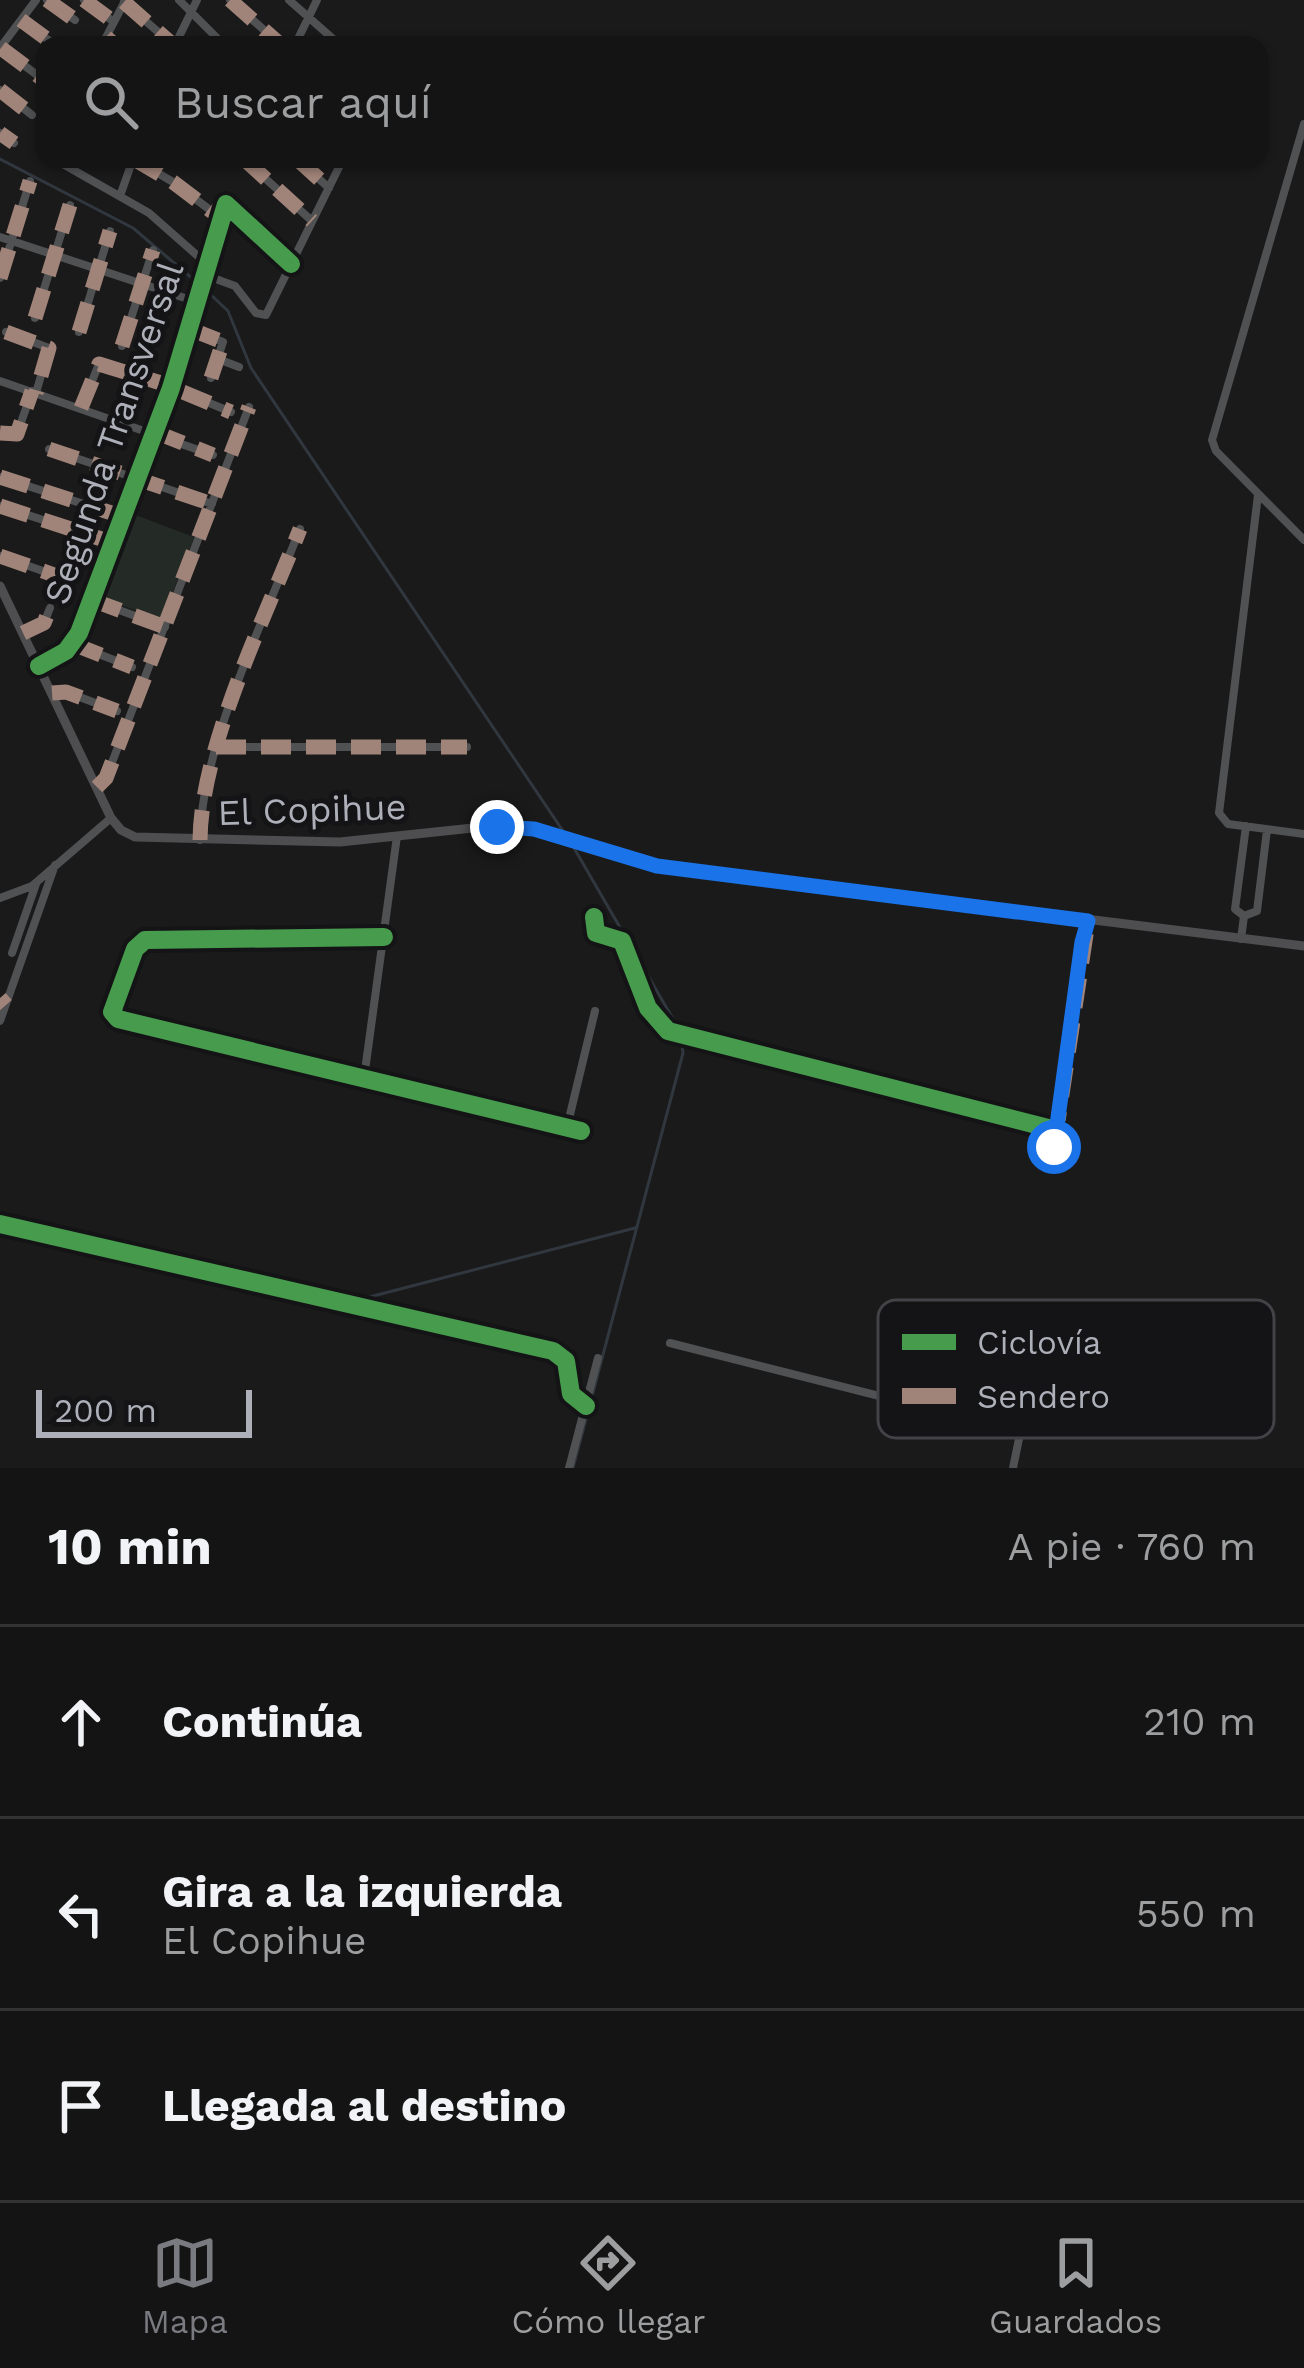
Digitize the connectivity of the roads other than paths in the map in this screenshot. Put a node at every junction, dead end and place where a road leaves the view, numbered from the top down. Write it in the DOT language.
graph roads {
  1 [pos="36,0"];
  2 [pos="47,0"];
  3 [pos="84,0"];
  4 [pos="179,0"];
  5 [pos="197,0"];
  6 [pos="230,0"];
  7 [pos="289,0"];
  8 [pos="317,0"];
  9 [pos="125,1"];
  10 [pos="191,12"];
  11 [pos="308,18"];
  12 [pos="21,20"];
  13 [pos="75,20"];
  14 [pos="114,22"];
  15 [pos="43,36"];
  16 [pos="107,36"];
  17 [pos="164,36"];
  18 [pos="179,36"];
  19 [pos="215,36"];
  20 [pos="270,36"];
  21 [pos="299,36"];
  22 [pos="329,36"];
  23 [pos="0,48"];
  24 [pos="36,74"];
  25 [pos="0,90"];
  26 [pos="32,115"];
  27 [pos="1304,124"];
  28 [pos="0,133"];
  29 [pos="14,143"];
  30 [pos="70,168"];
  31 [pos="130,168"];
  32 [pos="149,168"];
  33 [pos="254,168"];
  34 [pos="307,168"];
  35 [pos="339,168"];
  36 [pos="30,181"];
  37 [pos="329,188"];
  38 [pos="121,196"];
  39 [pos="70,205"];
  40 [pos="222,219"];
  41 [pos="312,221"];
  42 [pos="110,231"];
  43 [pos="0,237"];
  44 [pos="12,241"];
  45 [pos="153,250"];
  46 [pos="55,255"];
  47 [pos="292,264"];
  48 [pos="98,268"];
  49 [pos="206,270"];
  50 [pos="0,278"];
  51 [pos="142,283"];
  52 [pos="197,302"];
  53 [pos="35,318"];
  54 [pos="190,329"];
  55 [pos="6,332"];
  56 [pos="79,332"];
  57 [pos="122,346"];
  58 [pos="218,359"];
  59 [pos="238,368"];
  60 [pos="212,378"];
  61 [pos="0,381"];
  62 [pos="171,388"];
  63 [pos="34,392"];
  64 [pos="249,407"];
  65 [pos="81,408"];
  66 [pos="231,412"];
  67 [pos="155,432"];
  68 [pos="0,433"];
  69 [pos="49,449"];
  70 [pos="213,454"];
  71 [pos="0,477"];
  72 [pos="138,478"];
  73 [pos="1258,494"];
  74 [pos="212,504"];
  75 [pos="0,506"];
  76 [pos="124,517"];
  77 [pos="300,529"];
  78 [pos="1304,540"];
  79 [pos="114,543"];
  80 [pos="0,556"];
  81 [pos="60,577"];
  82 [pos="0,586"];
  83 [pos="92,600"];
  84 [pos="50,608"];
  85 [pos="165,627"];
  86 [pos="23,633"];
  87 [pos="73,644"];
  88 [pos="39,666"];
  89 [pos="132,667"];
  90 [pos="52,693"];
  91 [pos="117,711"];
  92 [pos="216,747"];
  93 [pos="467,747"];
  94 [pos="97,787"];
  95 [pos="111,818"];
  96 [pos="1246,826"];
  97 [pos="1268,830"];
  98 [pos="1304,834"];
  99 [pos="397,836"];
  100 [pos="200,840"];
  101 [pos="55,865"];
  102 [pos="36,882"];
  103 [pos="0,898"];
  104 [pos="594,916"];
  105 [pos="1244,916"];
  106 [pos="1088,921"];
  107 [pos="384,937"];
  108 [pos="1241,939"];
  109 [pos="1304,946"];
  110 [pos="12,953"];
  111 [pos="0,957"];
  112 [pos="23,957"];
  113 [pos="3,1001"];
  114 [pos="595,1011"];
  115 [pos="0,1021"];
  116 [pos="364,1078"];
  117 [pos="567,1127"];
  118 [pos="1056,1130"];
  119 [pos="581,1131"];
  120 [pos="1054,1147"];
  121 [pos="0,1224"];
  122 [pos="670,1343"];
  123 [pos="598,1358"];
  124 [pos="878,1396"];
  125 [pos="586,1406"];
  126 [pos="1017,1438"];
  127 [pos="569,1468"];
  128 [pos="1013,1468"];
  1 -- 12 [label="street"];
  2 -- 13 [label="street"];
  3 -- 14 [label="street"];
  4 -- 10 [label="street"];
  5 -- 10 [label="street"];
  6 -- 20 [label="street"];
  7 -- 11 [label="street"];
  8 -- 11 [label="street"];
  9 -- 14 [label="street"];
  9 -- 17 [label="street"];
  10 -- 18 [label="street"];
  10 -- 19 [label="street"];
  11 -- 21 [label="street"];
  11 -- 22 [label="street"];
  12 -- 15 [label="street"];
  12 -- 23 [label="street"];
  14 -- 16 [label="street"];
  23 -- 24 [label="street"];
  25 -- 26 [label="street"];
  27 -- 73 [label="street"];
  28 -- 29 [label="street"];
  30 -- 38 [label="street"];
  31 -- 38 [label="street"];
  32 -- 40 [label="street"];
  33 -- 41 [label="street"];
  34 -- 37 [label="street"];
  35 -- 37 [label="street"];
  36 -- 44 [label="street"];
  37 -- 41 [label="street"];
  38 -- 49 [label="street"];
  39 -- 46 [label="street"];
  40 -- 47 [label="street, Segunda Transversal"];
  40 -- 49 [label="street, Segunda Transversal"];
  41 -- 47 [label="street"];
  42 -- 48 [label="street"];
  43 -- 44 [label="street"];
  44 -- 46 [label="street"];
  44 -- 50 [label="street"];
  45 -- 51 [label="street"];
  46 -- 48 [label="street"];
  46 -- 53 [label="street"];
  47 -- 49 [label="street"];
  48 -- 51 [label="street"];
  48 -- 56 [label="street"];
  49 -- 52 [label="street, Segunda Transversal"];
  51 -- 52 [label="street"];
  51 -- 57 [label="street"];
  52 -- 54 [label="street, Segunda Transversal"];
  54 -- 58 [label="street"];
  54 -- 62 [label="street, Segunda Transversal"];
  55 -- 63 [label="street"];
  58 -- 59 [label="street"];
  58 -- 60 [label="street"];
  61 -- 63 [label="street"];
  62 -- 65 [label="street"];
  62 -- 66 [label="street"];
  62 -- 67 [label="street, Segunda Transversal"];
  63 -- 65 [label="street"];
  63 -- 68 [label="street"];
  64 -- 74 [label="street"];
  65 -- 67 [label="street"];
  67 -- 70 [label="street"];
  67 -- 72 [label="street, Segunda Transversal"];
  69 -- 72 [label="street"];
  71 -- 76 [label="street"];
  72 -- 74 [label="street"];
  72 -- 76 [label="street, Segunda Transversal"];
  73 -- 78 [label="street"];
  73 -- 96 [label="street"];
  74 -- 85 [label="street"];
  75 -- 79 [label="street"];
  76 -- 79 [label="street, Segunda Transversal"];
  77 -- 92 [label="street"];
  79 -- 83 [label="street, Segunda Transversal"];
  80 -- 81 [label="street"];
  82 -- 86 [label="main road"];
  83 -- 85 [label="street"];
  83 -- 87 [label="street, Segunda Transversal"];
  84 -- 86 [label="street"];
  85 -- 94 [label="street"];
  86 -- 88 [label="main road"];
  87 -- 88 [label="street, Segunda Transversal"];
  87 -- 89 [label="street"];
  88 -- 90 [label="main road"];
  90 -- 91 [label="street"];
  90 -- 94 [label="main road"];
  92 -- 93 [label="street"];
  92 -- 100 [label="street"];
  94 -- 95 [label="main road"];
  95 -- 100 [label="main road, El Copihue"];
  95 -- 101 [label="street"];
  96 -- 97 [label="street"];
  96 -- 105 [label="street"];
  97 -- 98 [label="street"];
  97 -- 105 [label="street"];
  99 -- 100 [label="main road, El Copihue"];
  99 -- 106 [label="main road, El Copihue"];
  99 -- 107 [label="street"];
  101 -- 102 [label="street"];
  101 -- 112 [label="street"];
  102 -- 103 [label="street"];
  102 -- 110 [label="street"];
  104 -- 118 [label="street"];
  105 -- 108 [label="street"];
  106 -- 108 [label="main road, El Copihue"];
  106 -- 118 [label="street"];
  107 -- 116 [label="street"];
  107 -- 116 [label="street"];
  108 -- 109 [label="main road, El Copihue"];
  110 -- 111 [label="street"];
  110 -- 112 [label="street"];
  112 -- 113 [label="street"];
  113 -- 115 [label="street"];
  114 -- 117 [label="street"];
  116 -- 117 [label="street"];
  117 -- 119 [label="street"];
  118 -- 120 [label="street"];
  121 -- 125 [label="street"];
  122 -- 124 [label="street"];
  123 -- 125 [label="street"];
  125 -- 127 [label="street"];
  126 -- 128 [label="street"];
}
